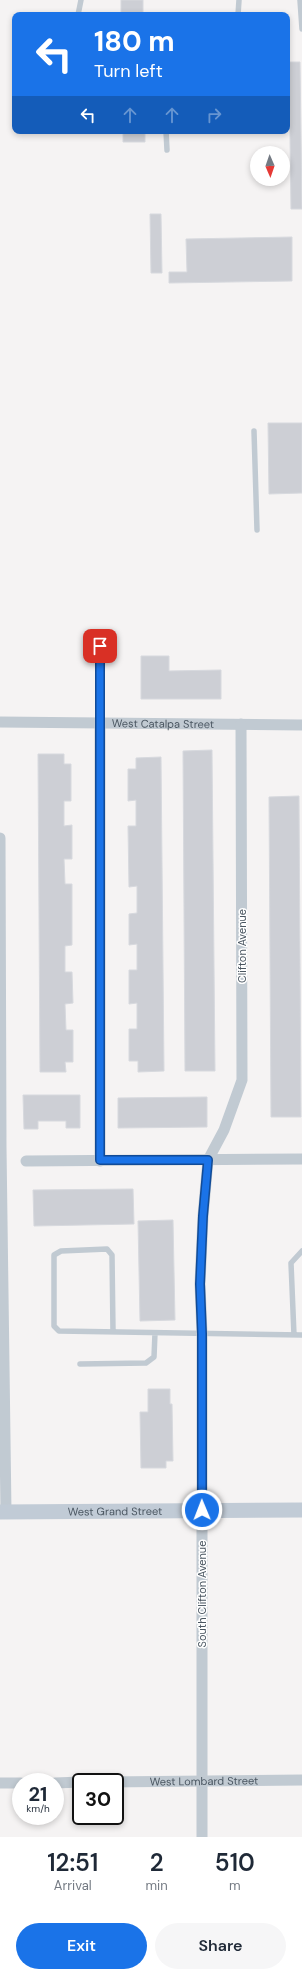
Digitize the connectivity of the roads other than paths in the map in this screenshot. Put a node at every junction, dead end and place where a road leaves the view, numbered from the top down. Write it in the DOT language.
graph roads {
  1 [pos="81,0"];
  2 [pos="239,0"];
  3 [pos="300,0"];
  4 [pos="79,12"];
  5 [pos="238,12"];
  6 [pos="302,29"];
  7 [pos="166,134"];
  8 [pos="167,150"];
  9 [pos="254,430"];
  10 [pos="257,530"];
  11 [pos="100,646"];
  12 [pos="0,722"];
  13 [pos="100,723"];
  14 [pos="241,724"];
  15 [pos="302,725"];
  16 [pos="0,838"];
  17 [pos="0,883"];
  18 [pos="0,1013"];
  19 [pos="0,1147"];
  20 [pos="302,1158"];
  21 [pos="100,1160"];
  22 [pos="208,1160"];
  23 [pos="26,1161"];
  24 [pos="302,1251"];
  25 [pos="1,1280"];
  26 [pos="113,1331"];
  27 [pos="155,1333"];
  28 [pos="202,1334"];
  29 [pos="302,1334"];
  30 [pos="294,1335"];
  31 [pos="80,1364"];
  32 [pos="202,1510"];
  33 [pos="302,1510"];
  34 [pos="3,1512"];
  35 [pos="302,1780"];
  36 [pos="202,1781"];
  37 [pos="124,1782"];
  38 [pos="0,1783"];
  39 [pos="12,1783"];
  40 [pos="202,1837"];
  1 -- 4 [label="lane"];
  2 -- 5 [label="lane"];
  3 -- 6 [label="lane"];
  7 -- 8 [label="lane"];
  9 -- 10 [label="lane"];
  11 -- 13 [label="lane"];
  12 -- 13 [label="street, West Catalpa Street"];
  13 -- 14 [label="street, West Catalpa Street"];
  13 -- 21 [label="street"];
  14 -- 15 [label="street, West Catalpa Street"];
  14 -- 22 [label="street, Clifton Avenue"];
  16 -- 17 [label="street"];
  17 -- 18 [label="street"];
  18 -- 19 [label="street"];
  19 -- 25 [label="street"];
  20 -- 22 [label="street"];
  21 -- 22 [label="street"];
  21 -- 23 [label="street"];
  22 -- 28 [label="street, South Clifton Avenue"];
  24 -- 30 [label="lane"];
  25 -- 34 [label="street"];
  26 -- 26 [label="lane"];
  26 -- 27 [label="lane"];
  27 -- 28 [label="lane"];
  27 -- 31 [label="lane"];
  28 -- 30 [label="lane"];
  28 -- 32 [label="street, South Clifton Avenue"];
  29 -- 30 [label="lane"];
  32 -- 33 [label="main road, West Grand Street"];
  32 -- 34 [label="main road, West Grand Street"];
  32 -- 36 [label="street, South Clifton Avenue"];
  35 -- 36 [label="street, West Lombard Street"];
  36 -- 37 [label="street, West Lombard Street"];
  36 -- 40 [label="street, South Clifton Avenue"];
  38 -- 39 [label="street"];
}
